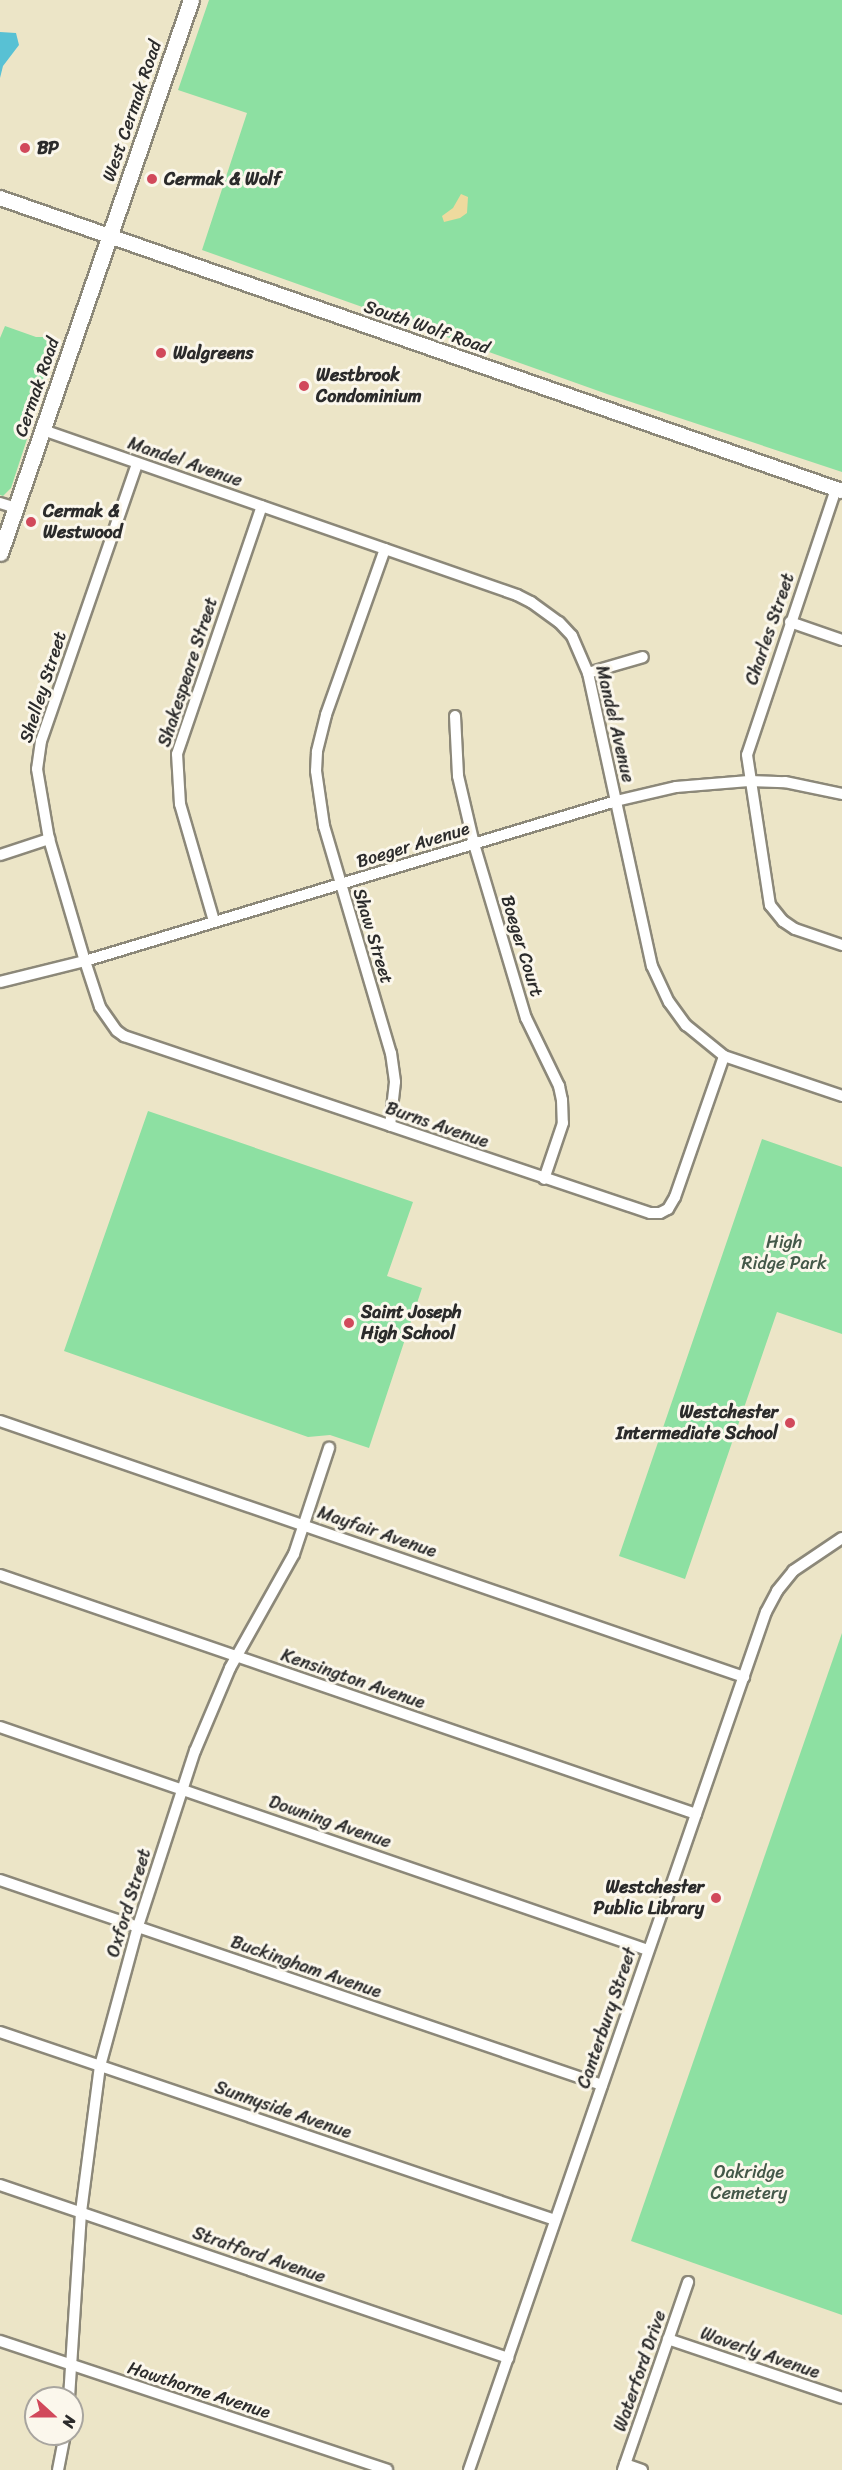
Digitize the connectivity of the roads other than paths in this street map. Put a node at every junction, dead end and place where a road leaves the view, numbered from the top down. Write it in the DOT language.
graph roads {
  1 [pos="191,0"];
  2 [pos="0,198"];
  3 [pos="110,235"];
  4 [pos="42,430"];
  5 [pos="137,464"];
  6 [pos="839,490"];
  7 [pos="0,503"];
  8 [pos="262,506"];
  9 [pos="16,508"];
  10 [pos="385,549"];
  11 [pos="0,553"];
  12 [pos="790,622"];
  13 [pos="842,640"];
  14 [pos="643,657"];
  15 [pos="588,673"];
  16 [pos="455,716"];
  17 [pos="749,782"];
  18 [pos="842,794"];
  19 [pos="616,801"];
  20 [pos="49,839"];
  21 [pos="474,844"];
  22 [pos="0,855"];
  23 [pos="341,884"];
  24 [pos="214,921"];
  25 [pos="842,945"];
  26 [pos="85,961"];
  27 [pos="0,982"];
  28 [pos="724,1056"];
  29 [pos="842,1096"];
  30 [pos="390,1126"];
  31 [pos="544,1179"];
  32 [pos="0,1421"];
  33 [pos="329,1448"];
  34 [pos="302,1524"];
  35 [pos="842,1538"];
  36 [pos="0,1575"];
  37 [pos="236,1657"];
  38 [pos="744,1677"];
  39 [pos="0,1727"];
  40 [pos="182,1789"];
  41 [pos="696,1814"];
  42 [pos="0,1880"];
  43 [pos="138,1926"];
  44 [pos="648,1950"];
  45 [pos="0,2032"];
  46 [pos="100,2066"];
  47 [pos="602,2085"];
  48 [pos="0,2185"];
  49 [pos="81,2212"];
  50 [pos="555,2220"];
  51 [pos="688,2282"];
  52 [pos="668,2339"];
  53 [pos="0,2341"];
  54 [pos="508,2358"];
  55 [pos="72,2366"];
  56 [pos="70,2386"];
  57 [pos="842,2398"];
  58 [pos="63,2446"];
  59 [pos="624,2467"];
  60 [pos="58,2470"];
  61 [pos="387,2470"];
  62 [pos="469,2470"];
  63 [pos="642,2470"];
  1 -- 3 [label="main road, West Cermak Road"];
  2 -- 3 [label="main road, South Wolf Road"];
  3 -- 4 [label="main road, Cermak Road"];
  3 -- 6 [label="main road, South Wolf Road"];
  4 -- 5 [label="street, Mandel Avenue"];
  4 -- 9 [label="main road, Cermak Road"];
  5 -- 8 [label="street, Mandel Avenue"];
  5 -- 20 [label="street, Shelley Street"];
  6 -- 12 [label="street, Charles Street"];
  7 -- 9 [label="street"];
  8 -- 10 [label="street, Mandel Avenue"];
  8 -- 24 [label="street, Shakespeare Street"];
  9 -- 11 [label="main road, Cermak Road"];
  10 -- 15 [label="street, Mandel Avenue"];
  10 -- 23 [label="street, Shaw Street"];
  12 -- 13 [label="street"];
  12 -- 17 [label="street, Charles Street"];
  14 -- 15 [label="street"];
  15 -- 19 [label="street, Mandel Avenue"];
  16 -- 21 [label="street, Boeger Court"];
  17 -- 18 [label="street, Boeger Avenue"];
  17 -- 19 [label="street, Boeger Avenue"];
  17 -- 25 [label="street, Charles Street"];
  19 -- 21 [label="street, Boeger Avenue"];
  19 -- 28 [label="street, Mandel Avenue"];
  20 -- 22 [label="street"];
  20 -- 26 [label="street, Shelley Street"];
  21 -- 23 [label="street, Boeger Avenue"];
  21 -- 31 [label="street, Boeger Court"];
  23 -- 24 [label="street, Boeger Avenue"];
  23 -- 30 [label="street, Shaw Street"];
  24 -- 26 [label="street, Boeger Avenue"];
  26 -- 27 [label="street, Boeger Avenue"];
  26 -- 30 [label="street, Burns Avenue"];
  28 -- 29 [label="street, Mandel Avenue"];
  28 -- 31 [label="street, Burns Avenue"];
  30 -- 31 [label="street, Burns Avenue"];
  32 -- 34 [label="street, Mayfair Avenue"];
  33 -- 34 [label="street, Oxford Street"];
  34 -- 37 [label="street, Oxford Street"];
  34 -- 38 [label="street, Mayfair Avenue"];
  35 -- 38 [label="street, Canterbury Street"];
  36 -- 37 [label="street, Kensington Avenue"];
  37 -- 40 [label="street, Oxford Street"];
  37 -- 41 [label="street, Kensington Avenue"];
  38 -- 41 [label="street, Canterbury Street"];
  39 -- 40 [label="street, Downing Avenue"];
  40 -- 43 [label="street, Oxford Street"];
  40 -- 44 [label="street, Downing Avenue"];
  41 -- 44 [label="street, Canterbury Street"];
  42 -- 43 [label="street, Buckingham Avenue"];
  43 -- 46 [label="street, Oxford Street"];
  43 -- 47 [label="street, Buckingham Avenue"];
  44 -- 47 [label="street, Canterbury Street"];
  45 -- 46 [label="street, Sunnyside Avenue"];
  46 -- 49 [label="street, Oxford Street"];
  46 -- 50 [label="street, Sunnyside Avenue"];
  47 -- 50 [label="street, Canterbury Street"];
  48 -- 49 [label="street, Stratford Avenue"];
  49 -- 54 [label="street, Stratford Avenue"];
  49 -- 55 [label="street, Oxford Street"];
  50 -- 54 [label="street, Canterbury Street"];
  51 -- 52 [label="street, Waterford Drive"];
  52 -- 57 [label="street, Waverly Avenue"];
  52 -- 59 [label="street, Waterford Drive"];
  53 -- 55 [label="street, Hawthorne Avenue"];
  54 -- 62 [label="street, Canterbury Street"];
  55 -- 56 [label="street, Oxford Street"];
  55 -- 61 [label="street, Hawthorne Avenue"];
  58 -- 60 [label="street"];
  59 -- 63 [label="street"];
}
